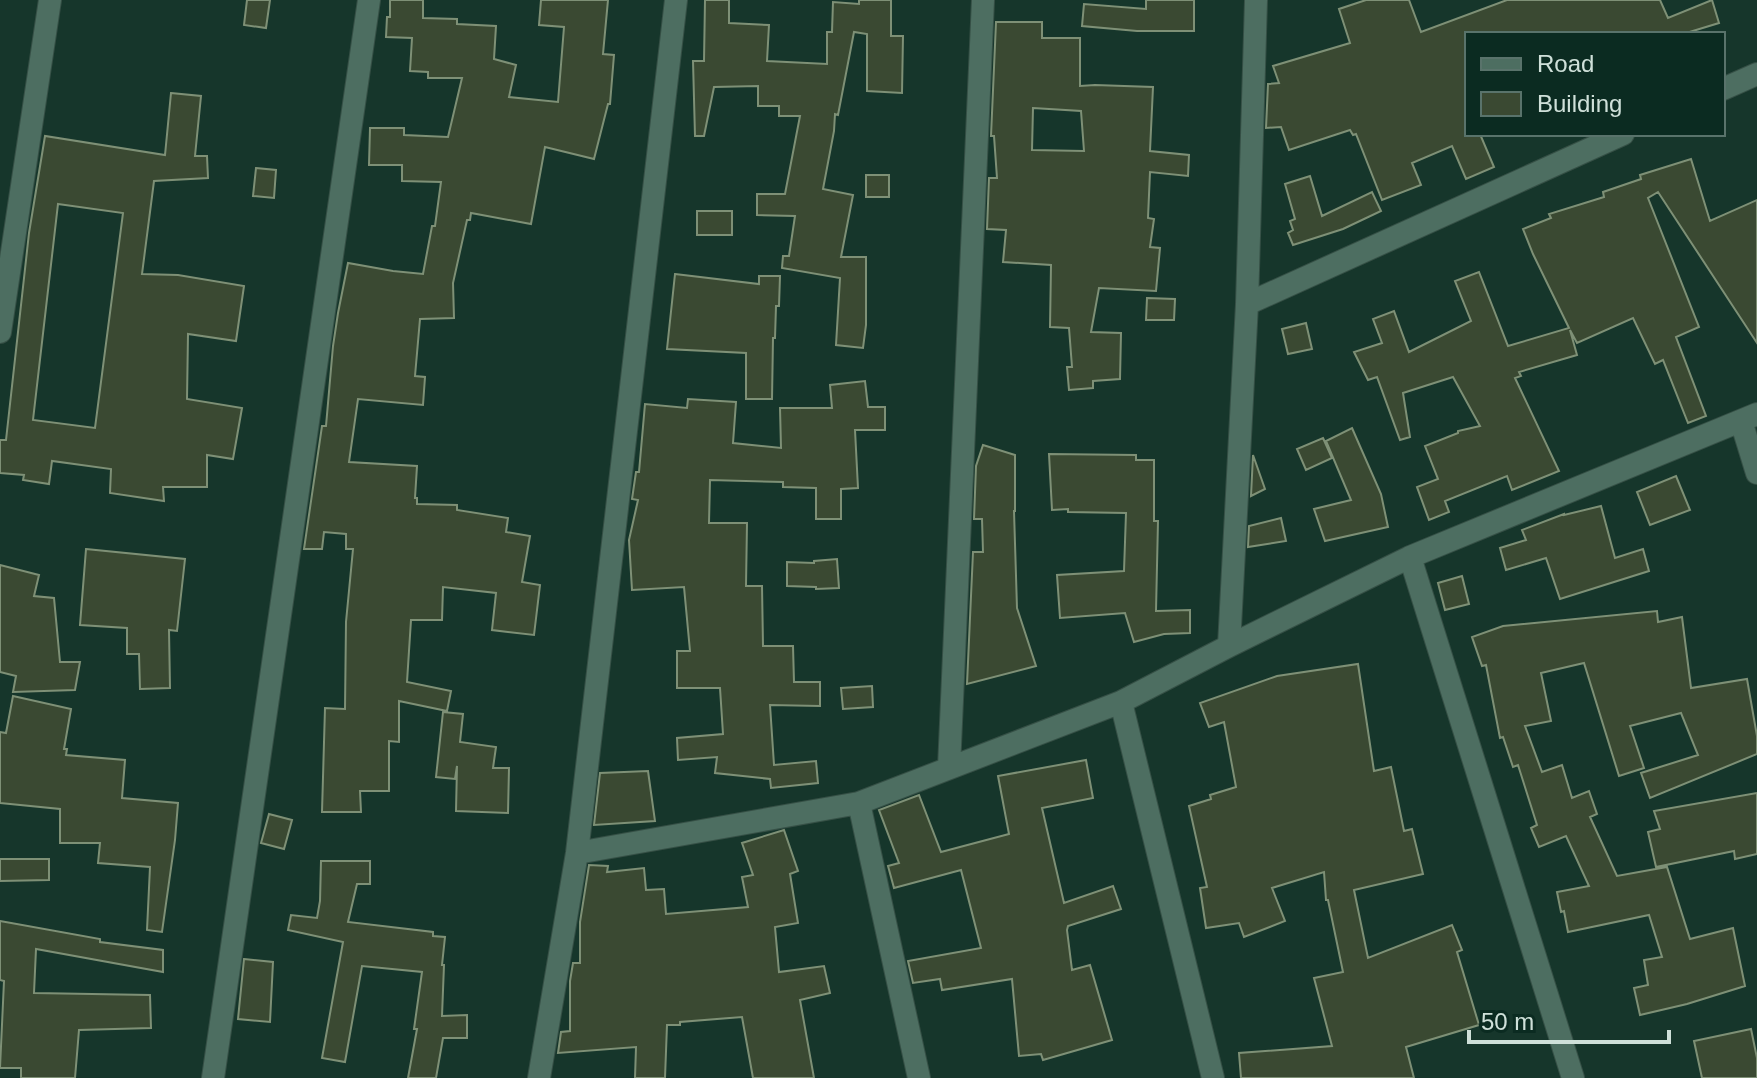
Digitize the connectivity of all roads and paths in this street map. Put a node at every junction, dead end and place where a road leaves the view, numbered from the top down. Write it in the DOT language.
graph roads {
  1 [pos="50,0"];
  2 [pos="369,0"];
  3 [pos="676,0"];
  4 [pos="983,0"];
  5 [pos="1256,0"];
  6 [pos="1757,74"];
  7 [pos="1725,88"];
  8 [pos="1619,136"];
  9 [pos="1247,304"];
  10 [pos="0,332"];
  11 [pos="1749,418"];
  12 [pos="1757,473"];
  13 [pos="1410,557"];
  14 [pos="1229,646"];
  15 [pos="1121,702"];
  16 [pos="949,768"];
  17 [pos="859,803"];
  18 [pos="577,853"];
  19 [pos="213,1078"];
  20 [pos="539,1078"];
  21 [pos="919,1078"];
  22 [pos="1213,1078"];
  23 [pos="1573,1078"];
  1 -- 10 [label="street"];
  2 -- 19 [label="street"];
  3 -- 18 [label="street"];
  4 -- 16 [label="street"];
  5 -- 9 [label="street"];
  6 -- 7 [label="street"];
  8 -- 9 [label="street"];
  9 -- 14 [label="street"];
  11 -- 12 [label="street"];
  11 -- 13 [label="street"];
  13 -- 14 [label="street"];
  13 -- 23 [label="street"];
  14 -- 15 [label="street"];
  15 -- 16 [label="street"];
  15 -- 22 [label="street"];
  16 -- 17 [label="street"];
  17 -- 18 [label="street"];
  17 -- 21 [label="street"];
  18 -- 20 [label="street"];
}
